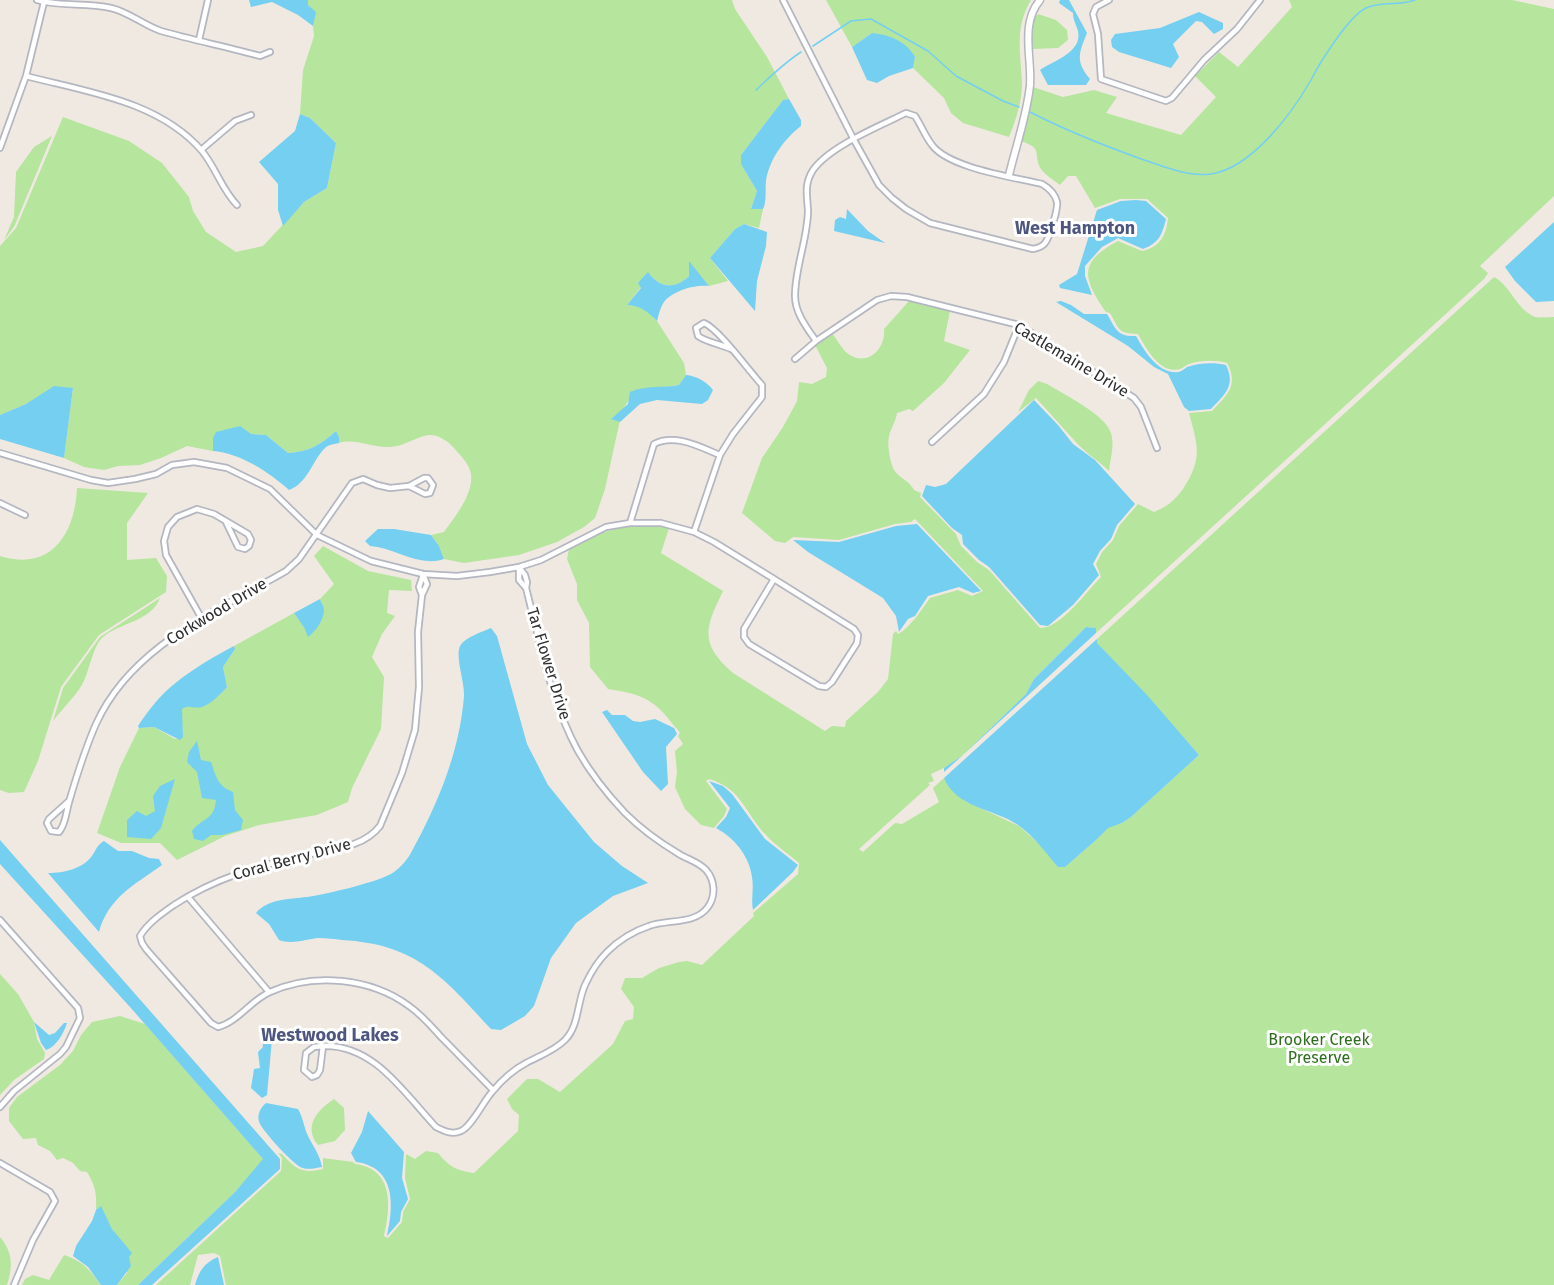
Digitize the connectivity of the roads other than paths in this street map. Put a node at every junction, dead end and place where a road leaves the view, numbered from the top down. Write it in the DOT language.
graph roads {
  1 [pos="37,0"];
  2 [pos="208,0"];
  3 [pos="783,0"];
  4 [pos="1040,0"];
  5 [pos="1109,0"];
  6 [pos="1250,0"];
  7 [pos="44,2"];
  8 [pos="1258,2"];
  9 [pos="200,40"];
  10 [pos="270,52"];
  11 [pos="26,76"];
  12 [pos="251,115"];
  13 [pos="854,140"];
  14 [pos="0,148"];
  15 [pos="201,150"];
  16 [pos="1009,175"];
  17 [pos="237,205"];
  18 [pos="1018,325"];
  19 [pos="816,341"];
  20 [pos="731,349"];
  21 [pos="795,359"];
  22 [pos="932,442"];
  23 [pos="1157,448"];
  24 [pos="0,453"];
  25 [pos="720,455"];
  26 [pos="409,486"];
  27 [pos="0,503"];
  28 [pos="25,515"];
  29 [pos="225,522"];
  30 [pos="630,523"];
  31 [pos="694,532"];
  32 [pos="317,535"];
  33 [pos="519,567"];
  34 [pos="423,574"];
  35 [pos="774,579"];
  36 [pos="202,619"];
  37 [pos="69,801"];
  38 [pos="188,897"];
  39 [pos="0,920"];
  40 [pos="269,992"];
  41 [pos="323,1046"];
  42 [pos="493,1090"];
  43 [pos="0,1107"];
  44 [pos="0,1163"];
  45 [pos="14,1285"];
  1 -- 7 [label="street"];
  2 -- 9 [label="street"];
  3 -- 13 [label="street"];
  4 -- 16 [label="street"];
  5 -- 8 [label="street"];
  6 -- 8 [label="street"];
  7 -- 9 [label="street"];
  7 -- 11 [label="street"];
  9 -- 10 [label="street"];
  11 -- 14 [label="street"];
  11 -- 15 [label="street"];
  12 -- 15 [label="street"];
  13 -- 16 [label="street"];
  13 -- 16 [label="street"];
  13 -- 19 [label="street"];
  15 -- 17 [label="street"];
  18 -- 19 [label="street, Castlemaine Drive"];
  18 -- 22 [label="street"];
  18 -- 23 [label="street, Castlemaine Drive"];
  19 -- 21 [label="street, Castlemaine Drive"];
  20 -- 20 [label="street"];
  20 -- 25 [label="street"];
  24 -- 32 [label="street"];
  25 -- 30 [label="street"];
  25 -- 31 [label="street"];
  26 -- 26 [label="street, Corkwood Drive"];
  26 -- 32 [label="street, Corkwood Drive"];
  27 -- 28 [label="street"];
  29 -- 29 [label="street"];
  29 -- 36 [label="street"];
  30 -- 31 [label="street"];
  30 -- 33 [label="street"];
  31 -- 35 [label="street"];
  32 -- 34 [label="street"];
  32 -- 36 [label="street, Corkwood Drive"];
  33 -- 34 [label="street"];
  33 -- 42 [label="street, Tar Flower Drive"];
  34 -- 38 [label="street, Coral Berry Drive"];
  35 -- 35 [label="street"];
  36 -- 37 [label="street, Corkwood Drive"];
  37 -- 37 [label="street, Corkwood Drive"];
  38 -- 40 [label="street"];
  38 -- 40 [label="street, Coral Berry Drive"];
  39 -- 43 [label="street"];
  40 -- 42 [label="street, Coral Berry Drive"];
  41 -- 41 [label="street"];
  41 -- 42 [label="street, Tar Flower Drive"];
  44 -- 45 [label="street"];
}
